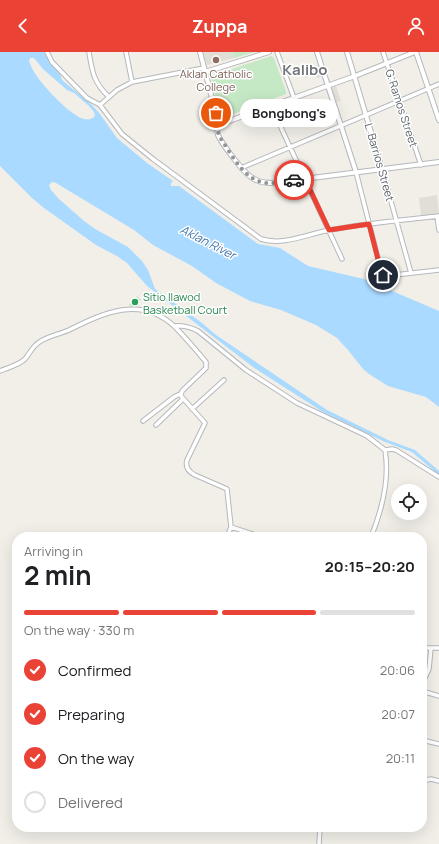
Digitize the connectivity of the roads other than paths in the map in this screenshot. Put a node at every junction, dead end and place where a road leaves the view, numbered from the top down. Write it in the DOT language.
graph roads {
  1 [pos="47,52"];
  2 [pos="89,52"];
  3 [pos="126,52"];
  4 [pos="200,52"];
  5 [pos="268,52"];
  6 [pos="277,52"];
  7 [pos="317,52"];
  8 [pos="348,52"];
  9 [pos="383,52"];
  10 [pos="416,52"];
  11 [pos="387,62"];
  12 [pos="204,70"];
  13 [pos="355,76"];
  14 [pos="132,82"];
  15 [pos="439,84"];
  16 [pos="328,86"];
  17 [pos="428,89"];
  18 [pos="109,97"];
  19 [pos="294,98"];
  20 [pos="400,101"];
  21 [pos="100,105"];
  22 [pos="271,106"];
  23 [pos="366,115"];
  24 [pos="439,120"];
  25 [pos="218,125"];
  26 [pos="341,126"];
  27 [pos="290,147"];
  28 [pos="439,162"];
  29 [pos="421,165"];
  30 [pos="241,168"];
  31 [pos="382,169"];
  32 [pos="356,172"];
  33 [pos="305,179"];
  34 [pos="438,216"];
  35 [pos="396,221"];
  36 [pos="369,224"];
  37 [pos="329,230"];
  38 [pos="439,230"];
  39 [pos="342,259"];
  40 [pos="439,270"];
  41 [pos="411,273"];
  42 [pos="174,326"];
  43 [pos="1,370"];
  44 [pos="224,380"];
  45 [pos="180,394"];
  46 [pos="183,399"];
  47 [pos="192,409"];
  48 [pos="143,421"];
  49 [pos="156,425"];
  50 [pos="385,450"];
  51 [pos="439,477"];
  52 [pos="231,527"];
  53 [pos="229,532"];
  54 [pos="246,532"];
  55 [pos="373,532"];
  56 [pos="427,648"];
  57 [pos="431,648"];
  58 [pos="439,648"];
  59 [pos="427,675"];
  60 [pos="427,692"];
  61 [pos="439,696"];
  62 [pos="427,741"];
  63 [pos="439,744"];
  64 [pos="427,780"];
  65 [pos="439,781"];
  66 [pos="320,832"];
  67 [pos="319,844"];
  1 -- 21 [label="street"];
  2 -- 18 [label="street"];
  3 -- 14 [label="street"];
  4 -- 12 [label="street"];
  5 -- 12 [label="street"];
  6 -- 19 [label="street"];
  7 -- 16 [label="street"];
  8 -- 13 [label="street, L. Barrios Street"];
  9 -- 11 [label="street, G. Ramos Street"];
  10 -- 11 [label="street"];
  10 -- 17 [label="street"];
  11 -- 13 [label="street"];
  11 -- 20 [label="street, G. Ramos Street"];
  12 -- 14 [label="street"];
  12 -- 25 [label="street"];
  13 -- 16 [label="street"];
  13 -- 23 [label="street, L. Barrios Street"];
  14 -- 18 [label="street"];
  15 -- 17 [label="street"];
  16 -- 19 [label="street"];
  16 -- 26 [label="street"];
  17 -- 20 [label="street"];
  17 -- 24 [label="street"];
  18 -- 21 [label="street"];
  19 -- 22 [label="street"];
  20 -- 23 [label="street"];
  20 -- 29 [label="street, G. Ramos Street"];
  21 -- 37 [label="street"];
  22 -- 25 [label="street"];
  22 -- 27 [label="street"];
  23 -- 26 [label="street"];
  23 -- 31 [label="street, L. Barrios Street"];
  25 -- 30 [label="street"];
  26 -- 27 [label="street"];
  26 -- 32 [label="street"];
  27 -- 30 [label="street"];
  27 -- 33 [label="street"];
  28 -- 29 [label="street"];
  29 -- 31 [label="street"];
  30 -- 33 [label="street"];
  31 -- 32 [label="street"];
  31 -- 35 [label="street, L. Barrios Street"];
  32 -- 33 [label="street"];
  32 -- 36 [label="street"];
  33 -- 37 [label="street"];
  34 -- 35 [label="street"];
  34 -- 38 [label="street"];
  35 -- 36 [label="street"];
  35 -- 41 [label="street, L. Barrios Street"];
  36 -- 37 [label="street"];
  36 -- 41 [label="street"];
  37 -- 39 [label="street"];
  40 -- 41 [label="street"];
  42 -- 43 [label="street"];
  42 -- 45 [label="street"];
  42 -- 50 [label="street"];
  44 -- 47 [label="street"];
  45 -- 46 [label="street"];
  45 -- 48 [label="street"];
  46 -- 47 [label="street"];
  46 -- 49 [label="street"];
  47 -- 52 [label="street"];
  50 -- 51 [label="street"];
  50 -- 55 [label="street"];
  52 -- 53 [label="street"];
  52 -- 54 [label="street"];
  56 -- 57 [label="street"];
  57 -- 58 [label="street"];
  57 -- 59 [label="street"];
  60 -- 61 [label="street"];
  62 -- 63 [label="street"];
  64 -- 65 [label="street"];
  66 -- 67 [label="street"];
}
